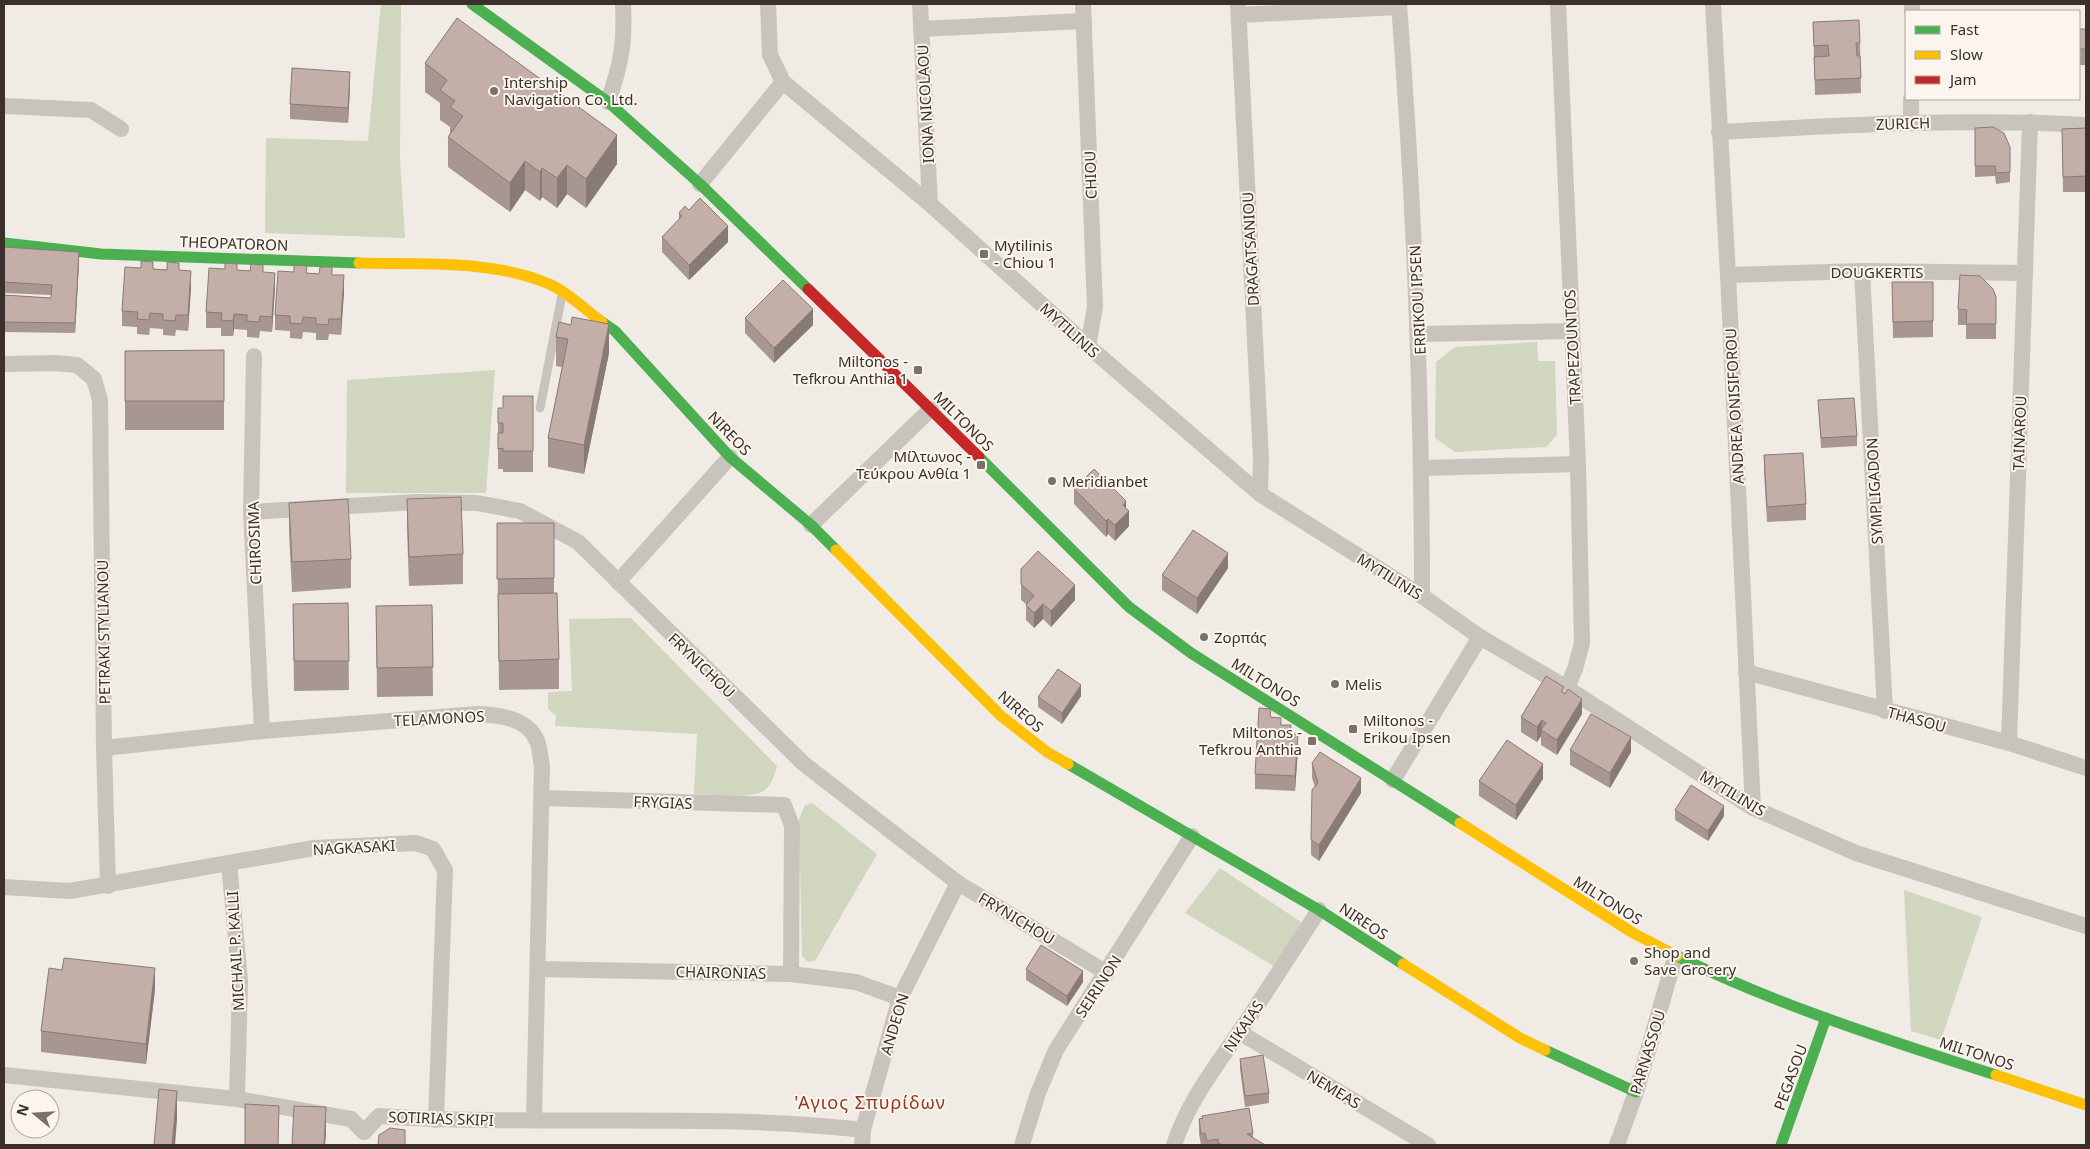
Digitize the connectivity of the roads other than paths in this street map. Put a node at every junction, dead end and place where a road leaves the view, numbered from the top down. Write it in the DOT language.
graph roads {
  1 [pos="472,4"];
  2 [pos="623,4"];
  3 [pos="768,4"];
  4 [pos="920,4"];
  5 [pos="1083,4"];
  6 [pos="1558,4"];
  7 [pos="1712,4"];
  8 [pos="1399,5"];
  9 [pos="1238,9"];
  10 [pos="1084,21"];
  11 [pos="921,29"];
  12 [pos="783,82"];
  13 [pos="1911,100"];
  14 [pos="608,102"];
  15 [pos="4,106"];
  16 [pos="1911,122"];
  17 [pos="2030,122"];
  18 [pos="2086,125"];
  19 [pos="121,129"];
  20 [pos="1719,132"];
  21 [pos="700,184"];
  22 [pos="930,204"];
  23 [pos="4,243"];
  24 [pos="464,264"];
  25 [pos="1862,271"];
  26 [pos="2025,272"];
  27 [pos="1728,275"];
  28 [pos="563,293"];
  29 [pos="1571,331"];
  30 [pos="1419,334"];
  31 [pos="1088,346"];
  32 [pos="254,356"];
  33 [pos="4,364"];
  34 [pos="540,408"];
  35 [pos="931,409"];
  36 [pos="730,457"];
  37 [pos="1578,464"];
  38 [pos="1422,468"];
  39 [pos="1260,494"];
  40 [pos="252,512"];
  41 [pos="811,525"];
  42 [pos="618,582"];
  43 [pos="1422,596"];
  44 [pos="1480,637"];
  45 [pos="1746,672"];
  46 [pos="1567,688"];
  47 [pos="1885,711"];
  48 [pos="262,731"];
  49 [pos="2009,743"];
  50 [pos="104,748"];
  51 [pos="2086,768"];
  52 [pos="1393,780"];
  53 [pos="542,798"];
  54 [pos="1753,808"];
  55 [pos="1192,836"];
  56 [pos="229,863"];
  57 [pos="958,883"];
  58 [pos="108,886"];
  59 [pos="4,887"];
  60 [pos="1319,910"];
  61 [pos="2086,926"];
  62 [pos="1675,957"];
  63 [pos="538,969"];
  64 [pos="1107,973"];
  65 [pos="791,974"];
  66 [pos="900,998"];
  67 [pos="1826,1018"];
  68 [pos="1239,1032"];
  69 [pos="4,1075"];
  70 [pos="1636,1092"];
  71 [pos="237,1099"];
  72 [pos="2086,1106"];
  73 [pos="534,1119"];
  74 [pos="436,1120"];
  75 [pos="863,1138"];
  76 [pos="363,1139"];
  77 [pos="1022,1145"];
  78 [pos="1174,1145"];
  79 [pos="1428,1145"];
  80 [pos="1617,1145"];
  81 [pos="1781,1145"];
  1 -- 14 [label="street, MILTONOS"];
  2 -- 14 [label="street"];
  3 -- 12 [label="street"];
  4 -- 11 [label="street, IONA NICOLAOU"];
  5 -- 10 [label="street, CHIOU"];
  6 -- 29 [label="street, TRAPEZOUNTOS"];
  7 -- 20 [label="street, ANDREA ONISIFOROU"];
  8 -- 9 [label="street"];
  8 -- 30 [label="street, ERRIKOU IPSEN"];
  9 -- 39 [label="street, DRAGATSANIOU"];
  10 -- 11 [label="street"];
  10 -- 31 [label="street, CHIOU"];
  11 -- 22 [label="street, IONA NICOLAOU"];
  12 -- 21 [label="street"];
  12 -- 22 [label="street, MYTILINIS"];
  13 -- 16 [label="street"];
  14 -- 21 [label="street, MILTONOS"];
  15 -- 19 [label="street"];
  16 -- 17 [label="street, ZURICH"];
  16 -- 20 [label="street, ZURICH"];
  17 -- 18 [label="street, ZURICH"];
  17 -- 26 [label="street, TAINAROU"];
  20 -- 27 [label="street, ANDREA ONISIFOROU"];
  21 -- 35 [label="street, MILTONOS"];
  22 -- 31 [label="street, MYTILINIS"];
  23 -- 24 [label="street, THEOPATORON"];
  24 -- 28 [label="street, NIREOS"];
  25 -- 26 [label="street, DOUGKERTIS"];
  25 -- 27 [label="street, DOUGKERTIS"];
  25 -- 47 [label="street, SYMPLIGADON"];
  26 -- 49 [label="street, TAINAROU"];
  27 -- 45 [label="street, ANDREA ONISIFOROU"];
  28 -- 34 [label="lane"];
  28 -- 36 [label="street, NIREOS"];
  29 -- 30 [label="street"];
  29 -- 37 [label="street, TRAPEZOUNTOS"];
  30 -- 38 [label="street, ERRIKOU IPSEN"];
  31 -- 39 [label="street, MYTILINIS"];
  32 -- 40 [label="street, CHIROSIMA"];
  33 -- 50 [label="street, PETRAKI STYLIANOU"];
  35 -- 41 [label="street"];
  35 -- 52 [label="street, MILTONOS"];
  36 -- 41 [label="street, NIREOS"];
  36 -- 42 [label="street"];
  37 -- 38 [label="street"];
  37 -- 46 [label="street, TRAPEZOUNTOS"];
  38 -- 43 [label="street, ERRIKOU IPSEN"];
  39 -- 43 [label="street, MYTILINIS"];
  40 -- 42 [label="street, FRYNICHOU"];
  40 -- 48 [label="street, CHIROSIMA"];
  41 -- 55 [label="street, NIREOS"];
  42 -- 57 [label="street, FRYNICHOU"];
  43 -- 44 [label="street, MYTILINIS"];
  44 -- 46 [label="street, MYTILINIS"];
  44 -- 52 [label="street"];
  45 -- 47 [label="street, THASOU"];
  45 -- 54 [label="street, ANDREA ONISIFOROU"];
  46 -- 54 [label="street, MYTILINIS"];
  47 -- 49 [label="street, THASOU"];
  48 -- 50 [label="street, TELAMONOS"];
  48 -- 53 [label="street, TELAMONOS"];
  49 -- 51 [label="street, THASOU"];
  50 -- 58 [label="street, PETRAKI STYLIANOU"];
  52 -- 62 [label="street, MILTONOS"];
  53 -- 63 [label="street, TELAMONOS"];
  53 -- 65 [label="street, FRYGIAS"];
  54 -- 61 [label="street, MYTILINIS"];
  55 -- 60 [label="street, NIREOS"];
  55 -- 64 [label="street, SEIRINON"];
  56 -- 58 [label="street, NAGKASAKI"];
  56 -- 71 [label="street, MICHAIL P. KALLI"];
  56 -- 74 [label="street, NAGKASAKI"];
  57 -- 64 [label="street, FRYNICHOU"];
  57 -- 66 [label="street, ANDEON"];
  58 -- 59 [label="street, NAGKASAKI"];
  60 -- 68 [label="street, NIKAIAS"];
  60 -- 70 [label="street, NIREOS"];
  62 -- 67 [label="street, MILTONOS"];
  62 -- 70 [label="street, PARNASSOU"];
  63 -- 65 [label="street, CHAIRONIAS"];
  63 -- 73 [label="street, TELAMONOS"];
  64 -- 77 [label="street, SEIRINON"];
  65 -- 66 [label="street, CHAIRONIAS"];
  66 -- 75 [label="street, ANDEON"];
  67 -- 72 [label="street, MILTONOS"];
  67 -- 81 [label="street, PEGASOU"];
  68 -- 78 [label="street, NIKAIAS"];
  68 -- 79 [label="street, NEMEAS"];
  69 -- 71 [label="street, SOTIRIAS SKIPI"];
  70 -- 80 [label="street, PARNASSOU"];
  71 -- 76 [label="street, SOTIRIAS SKIPI"];
  73 -- 74 [label="street, SOTIRIAS SKIPI"];
  73 -- 75 [label="street, SOTIRIAS SKIPI"];
  74 -- 76 [label="street, SOTIRIAS SKIPI"];
}
